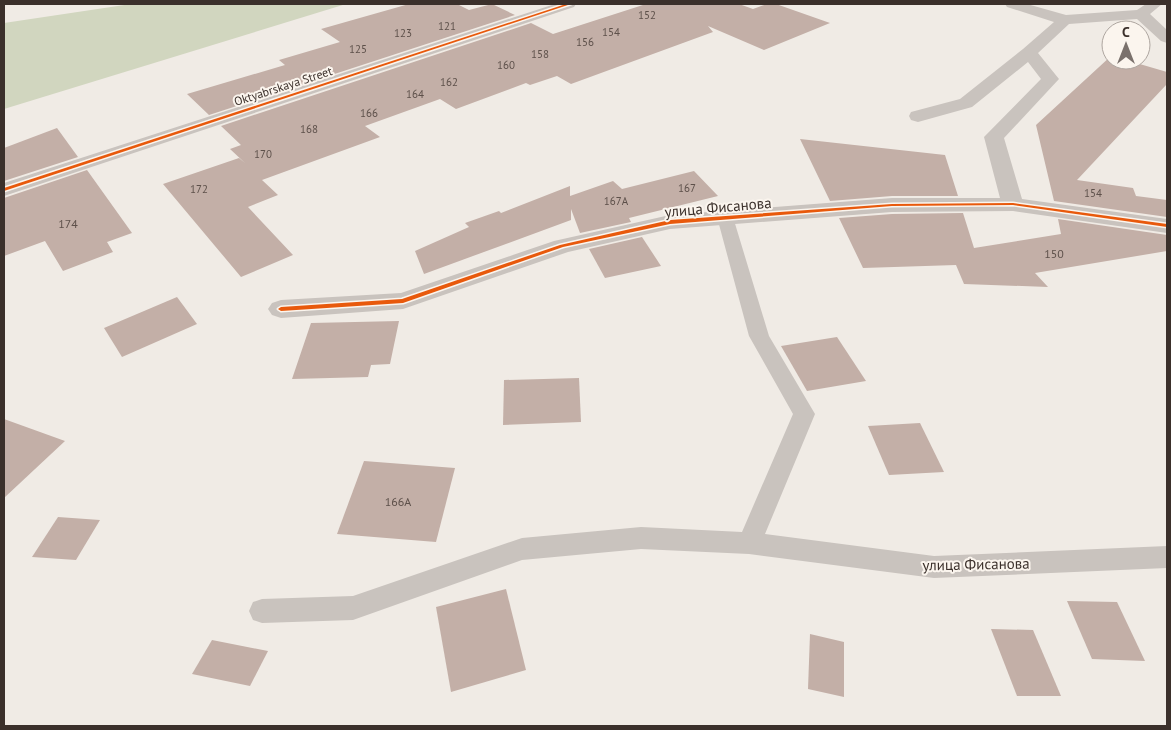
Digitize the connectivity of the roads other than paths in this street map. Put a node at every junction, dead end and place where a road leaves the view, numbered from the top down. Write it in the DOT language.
graph roads {
  1 [pos="569,4"];
  2 [pos="1012,4"];
  3 [pos="1155,4"];
  4 [pos="1141,14"];
  5 [pos="1065,20"];
  6 [pos="1167,38"];
  7 [pos="1029,53"];
  8 [pos="918,116"];
  9 [pos="4,190"];
  10 [pos="1013,204"];
  11 [pos="725,217"];
  12 [pos="1167,226"];
  13 [pos="281,309"];
  14 [pos="749,543"];
  15 [pos="1167,557"];
  16 [pos="262,611"];
  1 -- 9 [label="street, Oktyabrskaya Street"];
  2 -- 5 [label="street"];
  3 -- 4 [label="street"];
  4 -- 5 [label="street"];
  4 -- 6 [label="street"];
  5 -- 7 [label="street"];
  7 -- 8 [label="street"];
  7 -- 10 [label="street"];
  10 -- 11 [label="street, улица Фисанова"];
  10 -- 12 [label="street, улица Фисанова"];
  11 -- 13 [label="street, улица Фисанова"];
  11 -- 14 [label="lane, улица Фисанова"];
  14 -- 15 [label="lane, улица Фисанова"];
  14 -- 16 [label="lane"];
}
